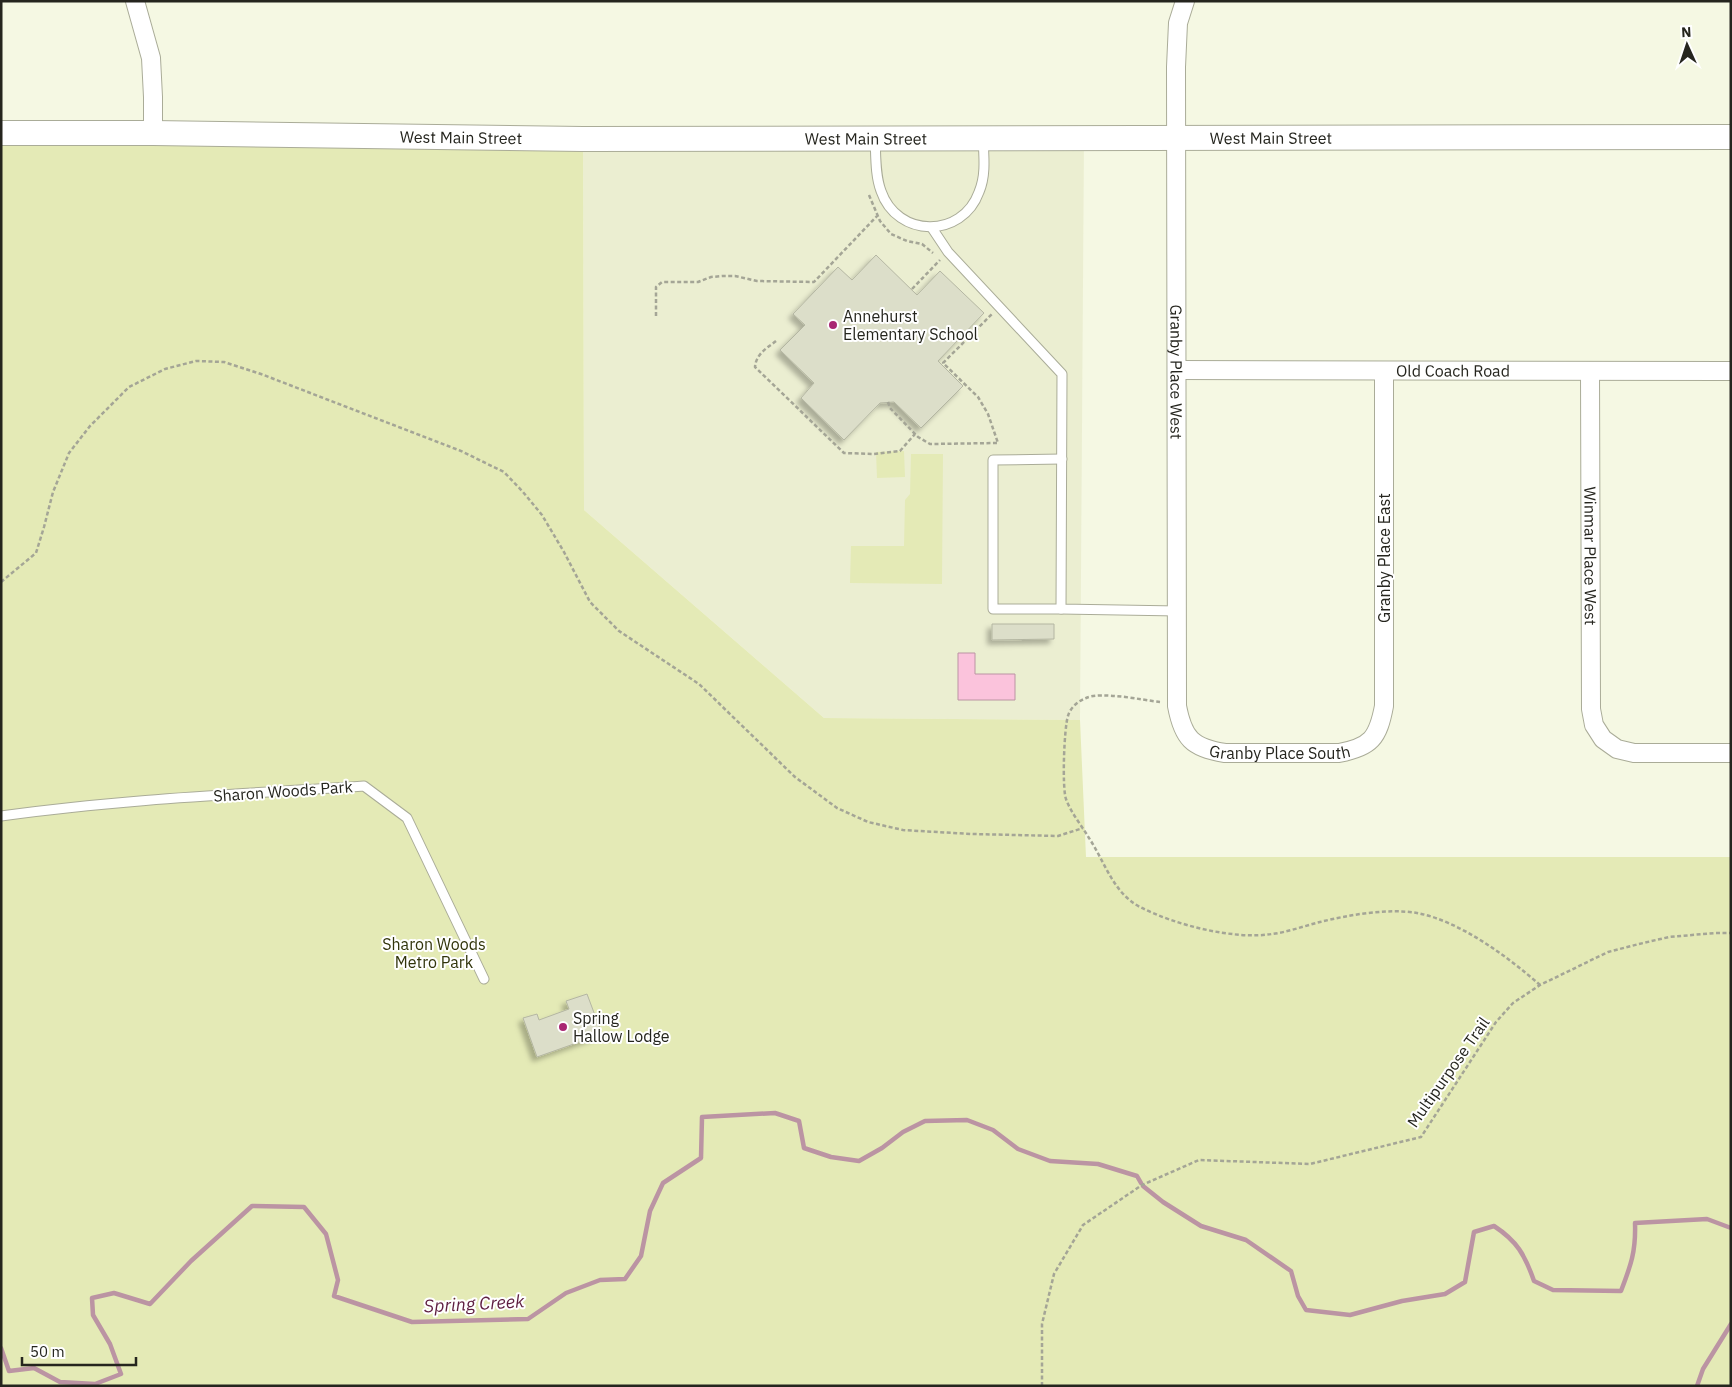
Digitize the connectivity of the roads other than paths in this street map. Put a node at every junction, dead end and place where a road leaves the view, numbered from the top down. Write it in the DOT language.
graph roads {
  1 [pos="135,1"];
  2 [pos="1185,1"];
  3 [pos="1,133"];
  4 [pos="153,133"];
  5 [pos="1176,137"];
  6 [pos="875,138"];
  7 [pos="983,138"];
  8 [pos="1731,138"];
  9 [pos="932,228"];
  10 [pos="1177,370"];
  11 [pos="1384,371"];
  12 [pos="1731,371"];
  13 [pos="1590,372"];
  14 [pos="1062,459"];
  15 [pos="1061,609"];
  16 [pos="1178,611"];
  17 [pos="1191,741"];
  18 [pos="1370,742"];
  19 [pos="1731,753"];
  20 [pos="1,816"];
  21 [pos="484,979"];
  1 -- 4 [label="street"];
  2 -- 5 [label="street, Granby Place West"];
  3 -- 4 [label="main road, West Main Street"];
  4 -- 6 [label="main road, West Main Street"];
  5 -- 7 [label="main road, West Main Street"];
  5 -- 8 [label="main road, West Main Street"];
  5 -- 10 [label="street, Granby Place West"];
  6 -- 7 [label="main road, West Main Street"];
  6 -- 9 [label="lane"];
  7 -- 9 [label="lane"];
  9 -- 14 [label="lane"];
  10 -- 11 [label="street, Old Coach Road"];
  10 -- 16 [label="street, Granby Place West"];
  11 -- 13 [label="street, Old Coach Road"];
  11 -- 18 [label="street, Granby Place East"];
  12 -- 13 [label="street, Old Coach Road"];
  13 -- 19 [label="street, Winmar Place West"];
  14 -- 15 [label="lane"];
  14 -- 15 [label="lane"];
  15 -- 16 [label="lane"];
  16 -- 17 [label="street, Granby Place West"];
  17 -- 18 [label="street, Granby Place South"];
  20 -- 21 [label="lane, Sharon Woods Park"];
}
